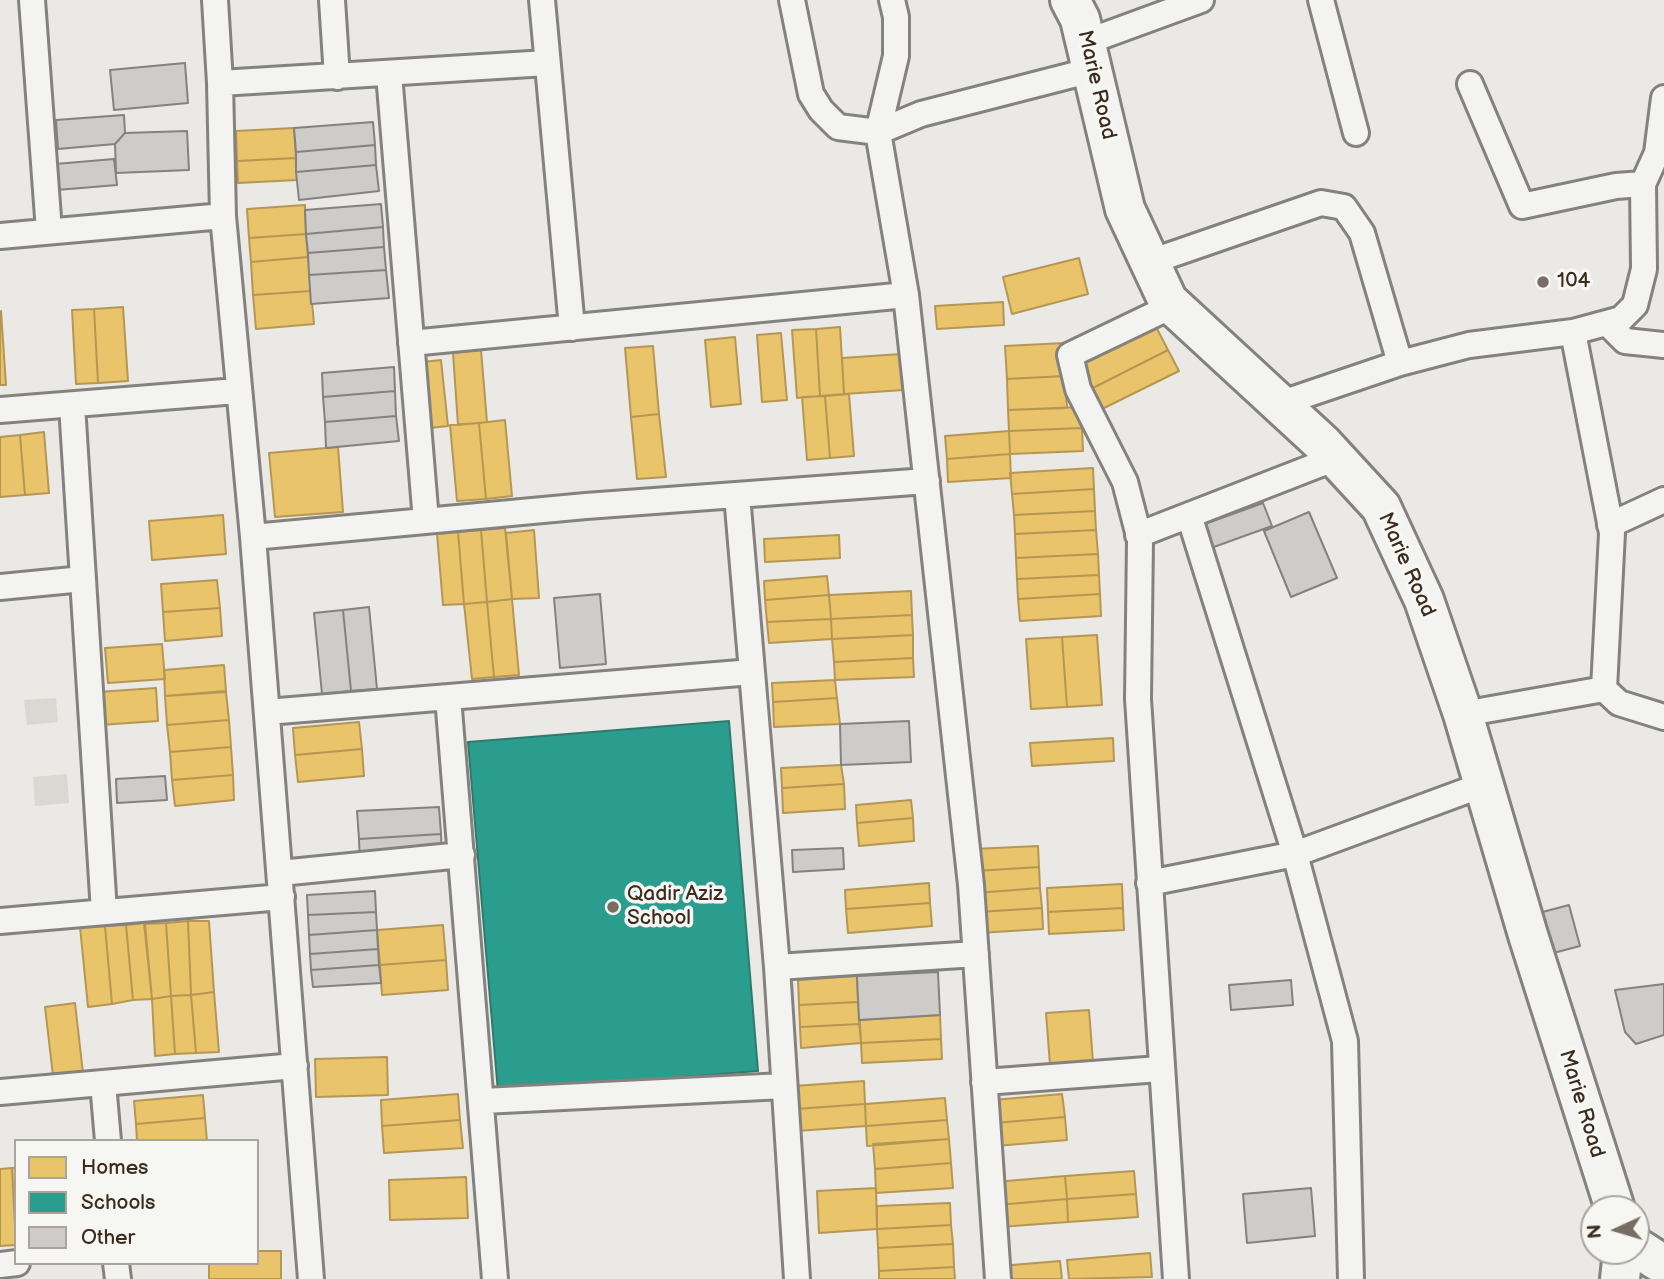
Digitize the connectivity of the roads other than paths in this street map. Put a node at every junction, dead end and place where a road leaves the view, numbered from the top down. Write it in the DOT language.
graph roads {
  1 [pos="32,0"];
  2 [pos="215,0"];
  3 [pos="332,0"];
  4 [pos="542,0"];
  5 [pos="792,0"];
  6 [pos="892,0"];
  7 [pos="1070,0"];
  8 [pos="1201,0"];
  9 [pos="1321,0"];
  10 [pos="1089,56"];
  11 [pos="547,63"];
  12 [pos="389,74"];
  13 [pos="337,77"];
  14 [pos="220,83"];
  15 [pos="1470,84"];
  16 [pos="1664,98"];
  17 [pos="878,132"];
  18 [pos="1356,133"];
  19 [pos="1643,184"];
  20 [pos="223,216"];
  21 [pos="49,232"];
  22 [pos="0,236"];
  23 [pos="1150,262"];
  24 [pos="906,295"];
  25 [pos="1172,306"];
  26 [pos="1607,323"];
  27 [pos="572,328"];
  28 [pos="1573,332"];
  29 [pos="411,343"];
  30 [pos="1664,345"];
  31 [pos="1400,363"];
  32 [pos="237,391"];
  33 [pos="1279,404"];
  34 [pos="72,405"];
  35 [pos="0,411"];
  36 [pos="1336,458"];
  37 [pos="927,481"];
  38 [pos="737,495"];
  39 [pos="1664,500"];
  40 [pos="1189,515"];
  41 [pos="426,522"];
  42 [pos="1610,525"];
  43 [pos="1139,535"];
  44 [pos="253,537"];
  45 [pos="83,579"];
  46 [pos="0,587"];
  47 [pos="752,672"];
  48 [pos="1604,689"];
  49 [pos="448,697"];
  50 [pos="267,712"];
  51 [pos="1463,714"];
  52 [pos="1664,717"];
  53 [pos="1485,784"];
  54 [pos="1295,854"];
  55 [pos="461,855"];
  56 [pos="1149,883"];
  57 [pos="281,885"];
  58 [pos="104,912"];
  59 [pos="0,921"];
  60 [pos="976,954"];
  61 [pos="777,967"];
  62 [pos="295,1066"];
  63 [pos="1160,1069"];
  64 [pos="984,1082"];
  65 [pos="103,1083"];
  66 [pos="784,1086"];
  67 [pos="0,1092"];
  68 [pos="483,1101"];
  69 [pos="107,1139"];
  70 [pos="1611,1195"];
  71 [pos="311,1279"];
  72 [pos="495,1279"];
  73 [pos="797,1279"];
  74 [pos="998,1279"];
  75 [pos="1176,1279"];
  76 [pos="1351,1279"];
  1 -- 21 [label="street"];
  2 -- 14 [label="street"];
  3 -- 13 [label="street"];
  4 -- 11 [label="street"];
  5 -- 17 [label="street"];
  6 -- 17 [label="street"];
  7 -- 10 [label="main road, Marie Road"];
  8 -- 10 [label="street"];
  9 -- 18 [label="street"];
  10 -- 17 [label="street"];
  10 -- 23 [label="main road, Marie Road"];
  11 -- 12 [label="street"];
  11 -- 27 [label="street"];
  12 -- 13 [label="street"];
  12 -- 29 [label="street"];
  13 -- 14 [label="street"];
  14 -- 20 [label="street"];
  15 -- 19 [label="street"];
  16 -- 19 [label="street"];
  17 -- 24 [label="street"];
  19 -- 26 [label="street"];
  20 -- 21 [label="street"];
  20 -- 32 [label="street"];
  21 -- 22 [label="street"];
  23 -- 25 [label="main road, Marie Road"];
  23 -- 31 [label="street"];
  24 -- 27 [label="street"];
  24 -- 37 [label="street"];
  25 -- 33 [label="main road, Marie Road"];
  25 -- 43 [label="street"];
  26 -- 28 [label="street"];
  26 -- 30 [label="street"];
  27 -- 29 [label="street"];
  28 -- 31 [label="street"];
  28 -- 42 [label="street"];
  29 -- 41 [label="street"];
  31 -- 33 [label="street"];
  32 -- 34 [label="street"];
  32 -- 44 [label="street"];
  33 -- 36 [label="main road, Marie Road"];
  34 -- 35 [label="street"];
  34 -- 45 [label="street"];
  36 -- 40 [label="street"];
  36 -- 51 [label="main road, Marie Road"];
  37 -- 38 [label="street"];
  37 -- 60 [label="street"];
  38 -- 41 [label="street"];
  38 -- 47 [label="street"];
  39 -- 42 [label="street"];
  40 -- 43 [label="street"];
  40 -- 54 [label="street"];
  41 -- 44 [label="street"];
  42 -- 48 [label="street"];
  43 -- 56 [label="street"];
  44 -- 50 [label="street"];
  45 -- 46 [label="street"];
  45 -- 58 [label="street"];
  47 -- 49 [label="street"];
  47 -- 61 [label="street"];
  48 -- 51 [label="street"];
  48 -- 52 [label="street"];
  49 -- 50 [label="street"];
  49 -- 55 [label="street"];
  50 -- 57 [label="street"];
  51 -- 53 [label="main road, Marie Road"];
  53 -- 54 [label="street"];
  53 -- 70 [label="main road, Marie Road"];
  54 -- 56 [label="street"];
  54 -- 76 [label="street"];
  55 -- 57 [label="street"];
  55 -- 68 [label="street"];
  56 -- 63 [label="street"];
  57 -- 58 [label="street"];
  57 -- 62 [label="street"];
  58 -- 59 [label="street"];
  60 -- 61 [label="street"];
  60 -- 64 [label="street"];
  61 -- 66 [label="street"];
  62 -- 65 [label="street"];
  62 -- 71 [label="street"];
  63 -- 64 [label="street"];
  63 -- 75 [label="street"];
  64 -- 74 [label="street"];
  65 -- 67 [label="street"];
  65 -- 69 [label="street"];
  66 -- 68 [label="street"];
  66 -- 73 [label="street"];
  68 -- 72 [label="street"];
}
